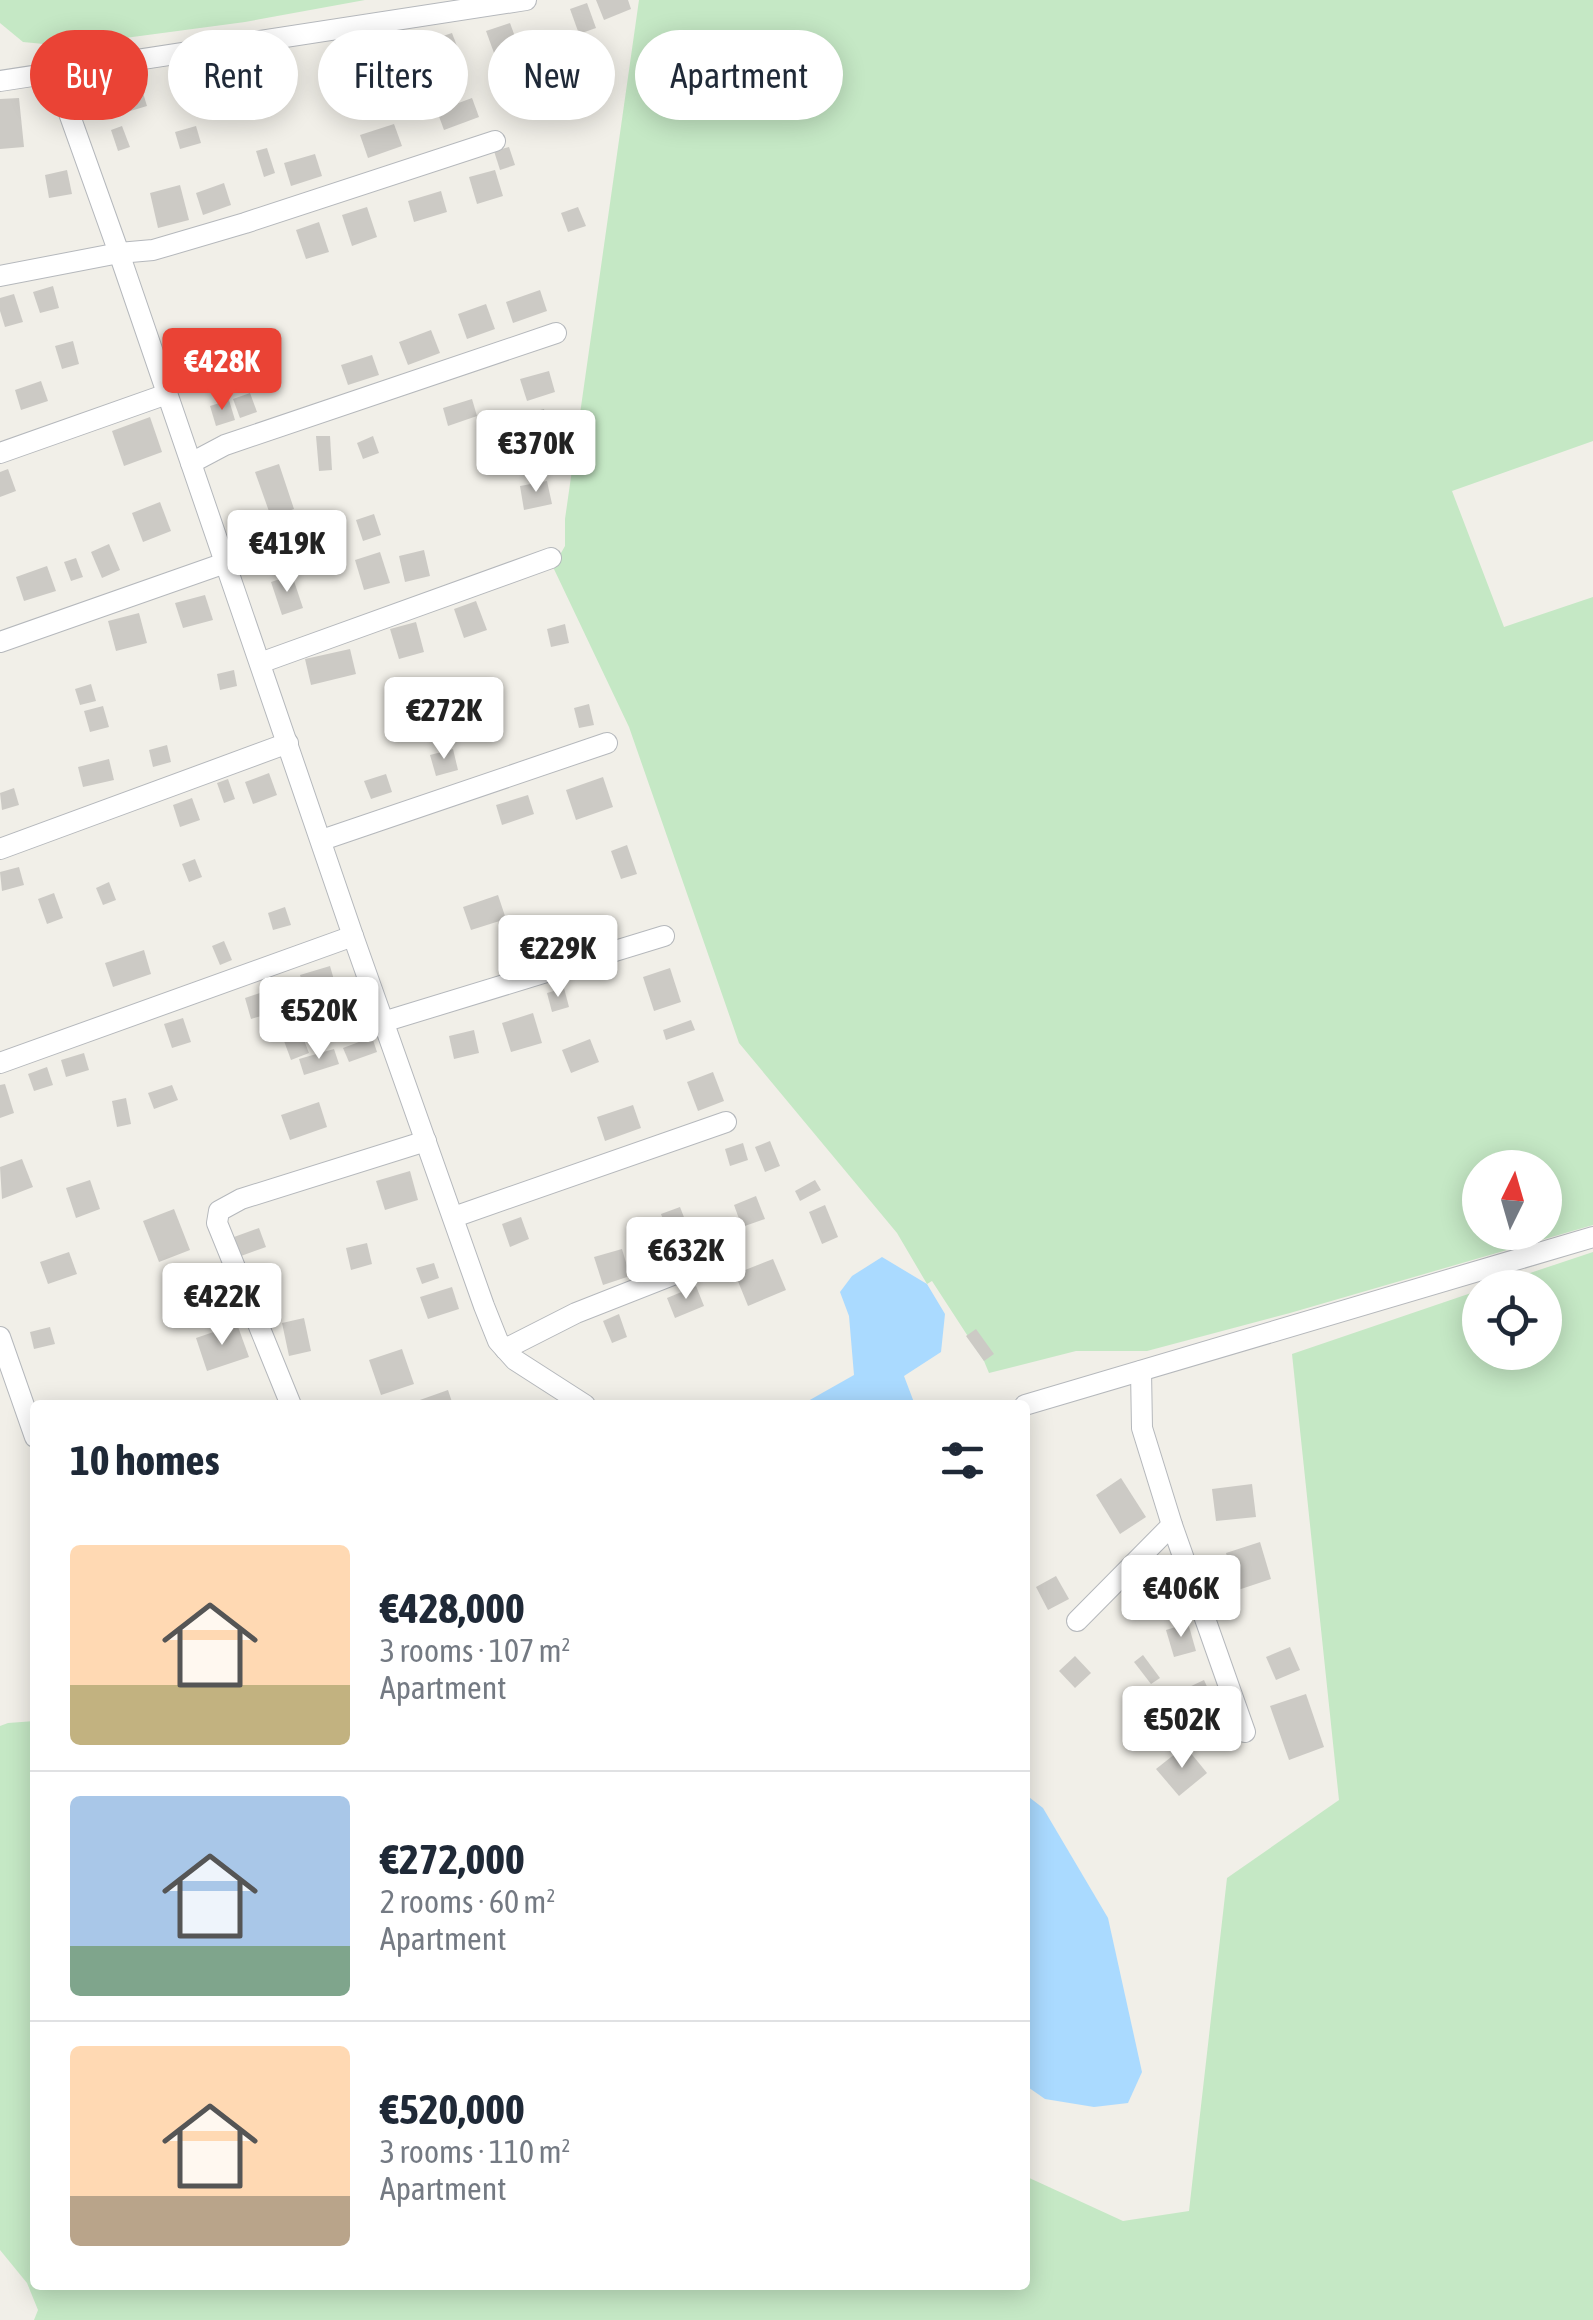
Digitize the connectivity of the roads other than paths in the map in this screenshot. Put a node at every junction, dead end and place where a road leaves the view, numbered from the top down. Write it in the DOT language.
graph roads {
  1 [pos="526,0"];
  2 [pos="148,59"];
  3 [pos="30,78"];
  4 [pos="0,82"];
  5 [pos="72,120"];
  6 [pos="495,141"];
  7 [pos="120,252"];
  8 [pos="0,276"];
  9 [pos="556,332"];
  10 [pos="167,394"];
  11 [pos="0,453"];
  12 [pos="191,463"];
  13 [pos="550,558"];
  14 [pos="225,562"];
  15 [pos="0,642"];
  16 [pos="260,664"];
  17 [pos="608,743"];
  18 [pos="288,744"];
  19 [pos="322,840"];
  20 [pos="0,849"];
  21 [pos="353,936"];
  22 [pos="664,936"];
  23 [pos="383,1022"];
  24 [pos="0,1063"];
  25 [pos="726,1122"];
  26 [pos="426,1142"];
  27 [pos="454,1217"];
  28 [pos="1593,1237"];
  29 [pos="726,1254"];
  30 [pos="0,1336"];
  31 [pos="506,1349"];
  32 [pos="1141,1371"];
  33 [pos="289,1400"];
  34 [pos="577,1400"];
  35 [pos="1030,1404"];
  36 [pos="30,1423"];
  37 [pos="1172,1525"];
  38 [pos="1077,1621"];
  39 [pos="1245,1732"];
  1 -- 2 [label="street"];
  3 -- 4 [label="street"];
  5 -- 7 [label="street"];
  6 -- 7 [label="street"];
  7 -- 8 [label="street"];
  7 -- 10 [label="street"];
  9 -- 12 [label="street"];
  10 -- 11 [label="street"];
  10 -- 12 [label="street"];
  12 -- 14 [label="street"];
  13 -- 16 [label="street"];
  14 -- 15 [label="street"];
  14 -- 16 [label="street"];
  16 -- 18 [label="street"];
  17 -- 19 [label="street"];
  18 -- 19 [label="street"];
  18 -- 20 [label="street"];
  19 -- 21 [label="street"];
  21 -- 23 [label="street"];
  21 -- 24 [label="street"];
  22 -- 23 [label="street"];
  23 -- 26 [label="street"];
  25 -- 27 [label="street"];
  26 -- 27 [label="street"];
  26 -- 33 [label="street"];
  27 -- 31 [label="street"];
  28 -- 32 [label="street"];
  29 -- 31 [label="street"];
  30 -- 36 [label="street"];
  31 -- 34 [label="street"];
  32 -- 35 [label="street"];
  32 -- 37 [label="street"];
  37 -- 38 [label="street"];
  37 -- 39 [label="street"];
}
